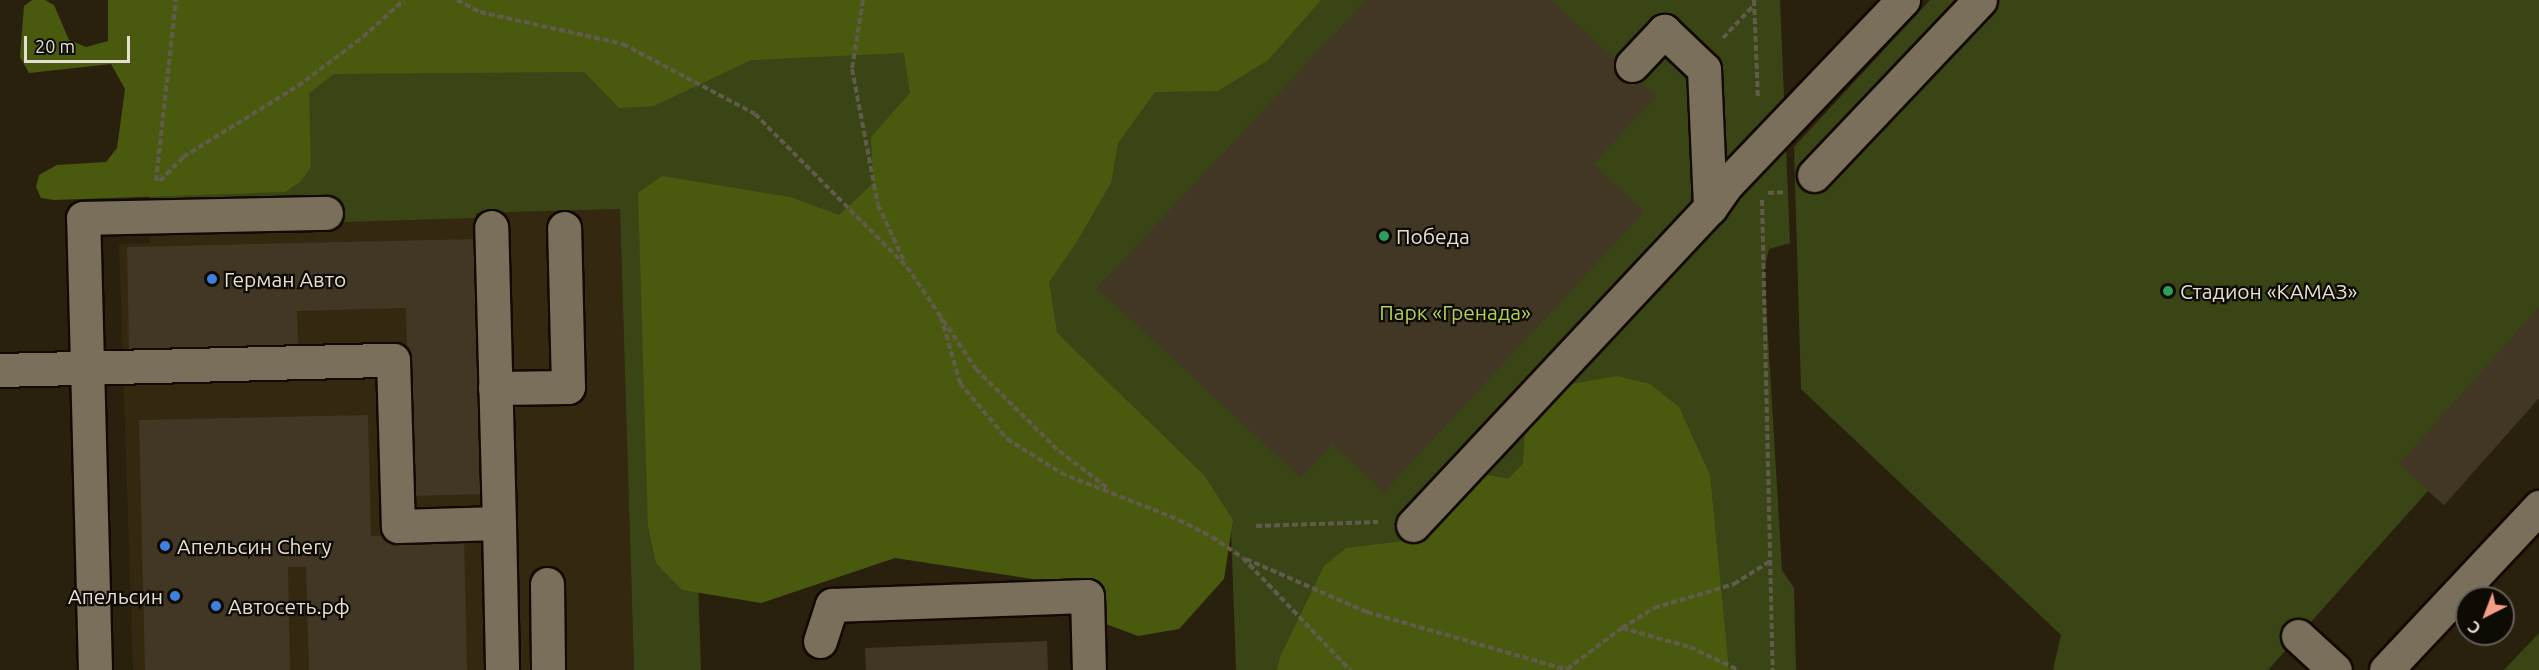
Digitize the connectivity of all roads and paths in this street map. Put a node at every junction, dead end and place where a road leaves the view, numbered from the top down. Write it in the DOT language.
graph roads {
  1 [pos="176,0"];
  2 [pos="404,0"];
  3 [pos="457,0"];
  4 [pos="863,0"];
  5 [pos="1903,0"];
  6 [pos="1980,0"];
  7 [pos="1754,3"];
  8 [pos="1698,64"];
  9 [pos="1632,65"];
  10 [pos="1760,151"];
  11 [pos="1804,183"];
  12 [pos="1710,208"];
  13 [pos="326,213"];
  14 [pos="491,227"];
  15 [pos="564,228"];
  16 [pos="907,267"];
  17 [pos="941,317"];
  18 [pos="87,368"];
  19 [pos="0,370"];
  20 [pos="495,388"];
  21 [pos="1112,491"];
  22 [pos="2539,507"];
  23 [pos="499,523"];
  24 [pos="1397,524"];
  25 [pos="1256,526"];
  26 [pos="1243,558"];
  27 [pos="1770,560"];
  28 [pos="548,584"];
  29 [pos="1622,628"];
  30 [pos="2298,636"];
  31 [pos="820,641"];
  32 [pos="95,670"];
  33 [pos="502,670"];
  34 [pos="548,670"];
  35 [pos="1089,670"];
  36 [pos="1350,670"];
  37 [pos="1567,670"];
  38 [pos="1738,670"];
  39 [pos="1773,670"];
  40 [pos="2335,670"];
  41 [pos="2386,670"];
  1 -- 2 [label="path"];
  3 -- 16 [label="path"];
  4 -- 16 [label="path"];
  5 -- 10 [label="lane"];
  6 -- 11 [label="lane"];
  7 -- 8 [label="path"];
  7 -- 10 [label="path"];
  8 -- 9 [label="lane"];
  8 -- 12 [label="lane"];
  10 -- 12 [label="lane"];
  11 -- 27 [label="path"];
  12 -- 24 [label="lane"];
  13 -- 18 [label="lane"];
  14 -- 20 [label="lane"];
  15 -- 20 [label="lane"];
  16 -- 17 [label="path"];
  17 -- 21 [label="path"];
  17 -- 21 [label="path"];
  18 -- 19 [label="lane"];
  18 -- 23 [label="lane"];
  18 -- 32 [label="lane"];
  20 -- 23 [label="lane"];
  21 -- 26 [label="path"];
  22 -- 41 [label="lane"];
  23 -- 33 [label="lane"];
  24 -- 25 [label="path"];
  26 -- 36 [label="path"];
  26 -- 37 [label="path"];
  27 -- 29 [label="path"];
  27 -- 39 [label="path"];
  28 -- 34 [label="lane"];
  29 -- 37 [label="path"];
  29 -- 38 [label="path"];
  30 -- 40 [label="lane"];
  31 -- 35 [label="lane"];
}
